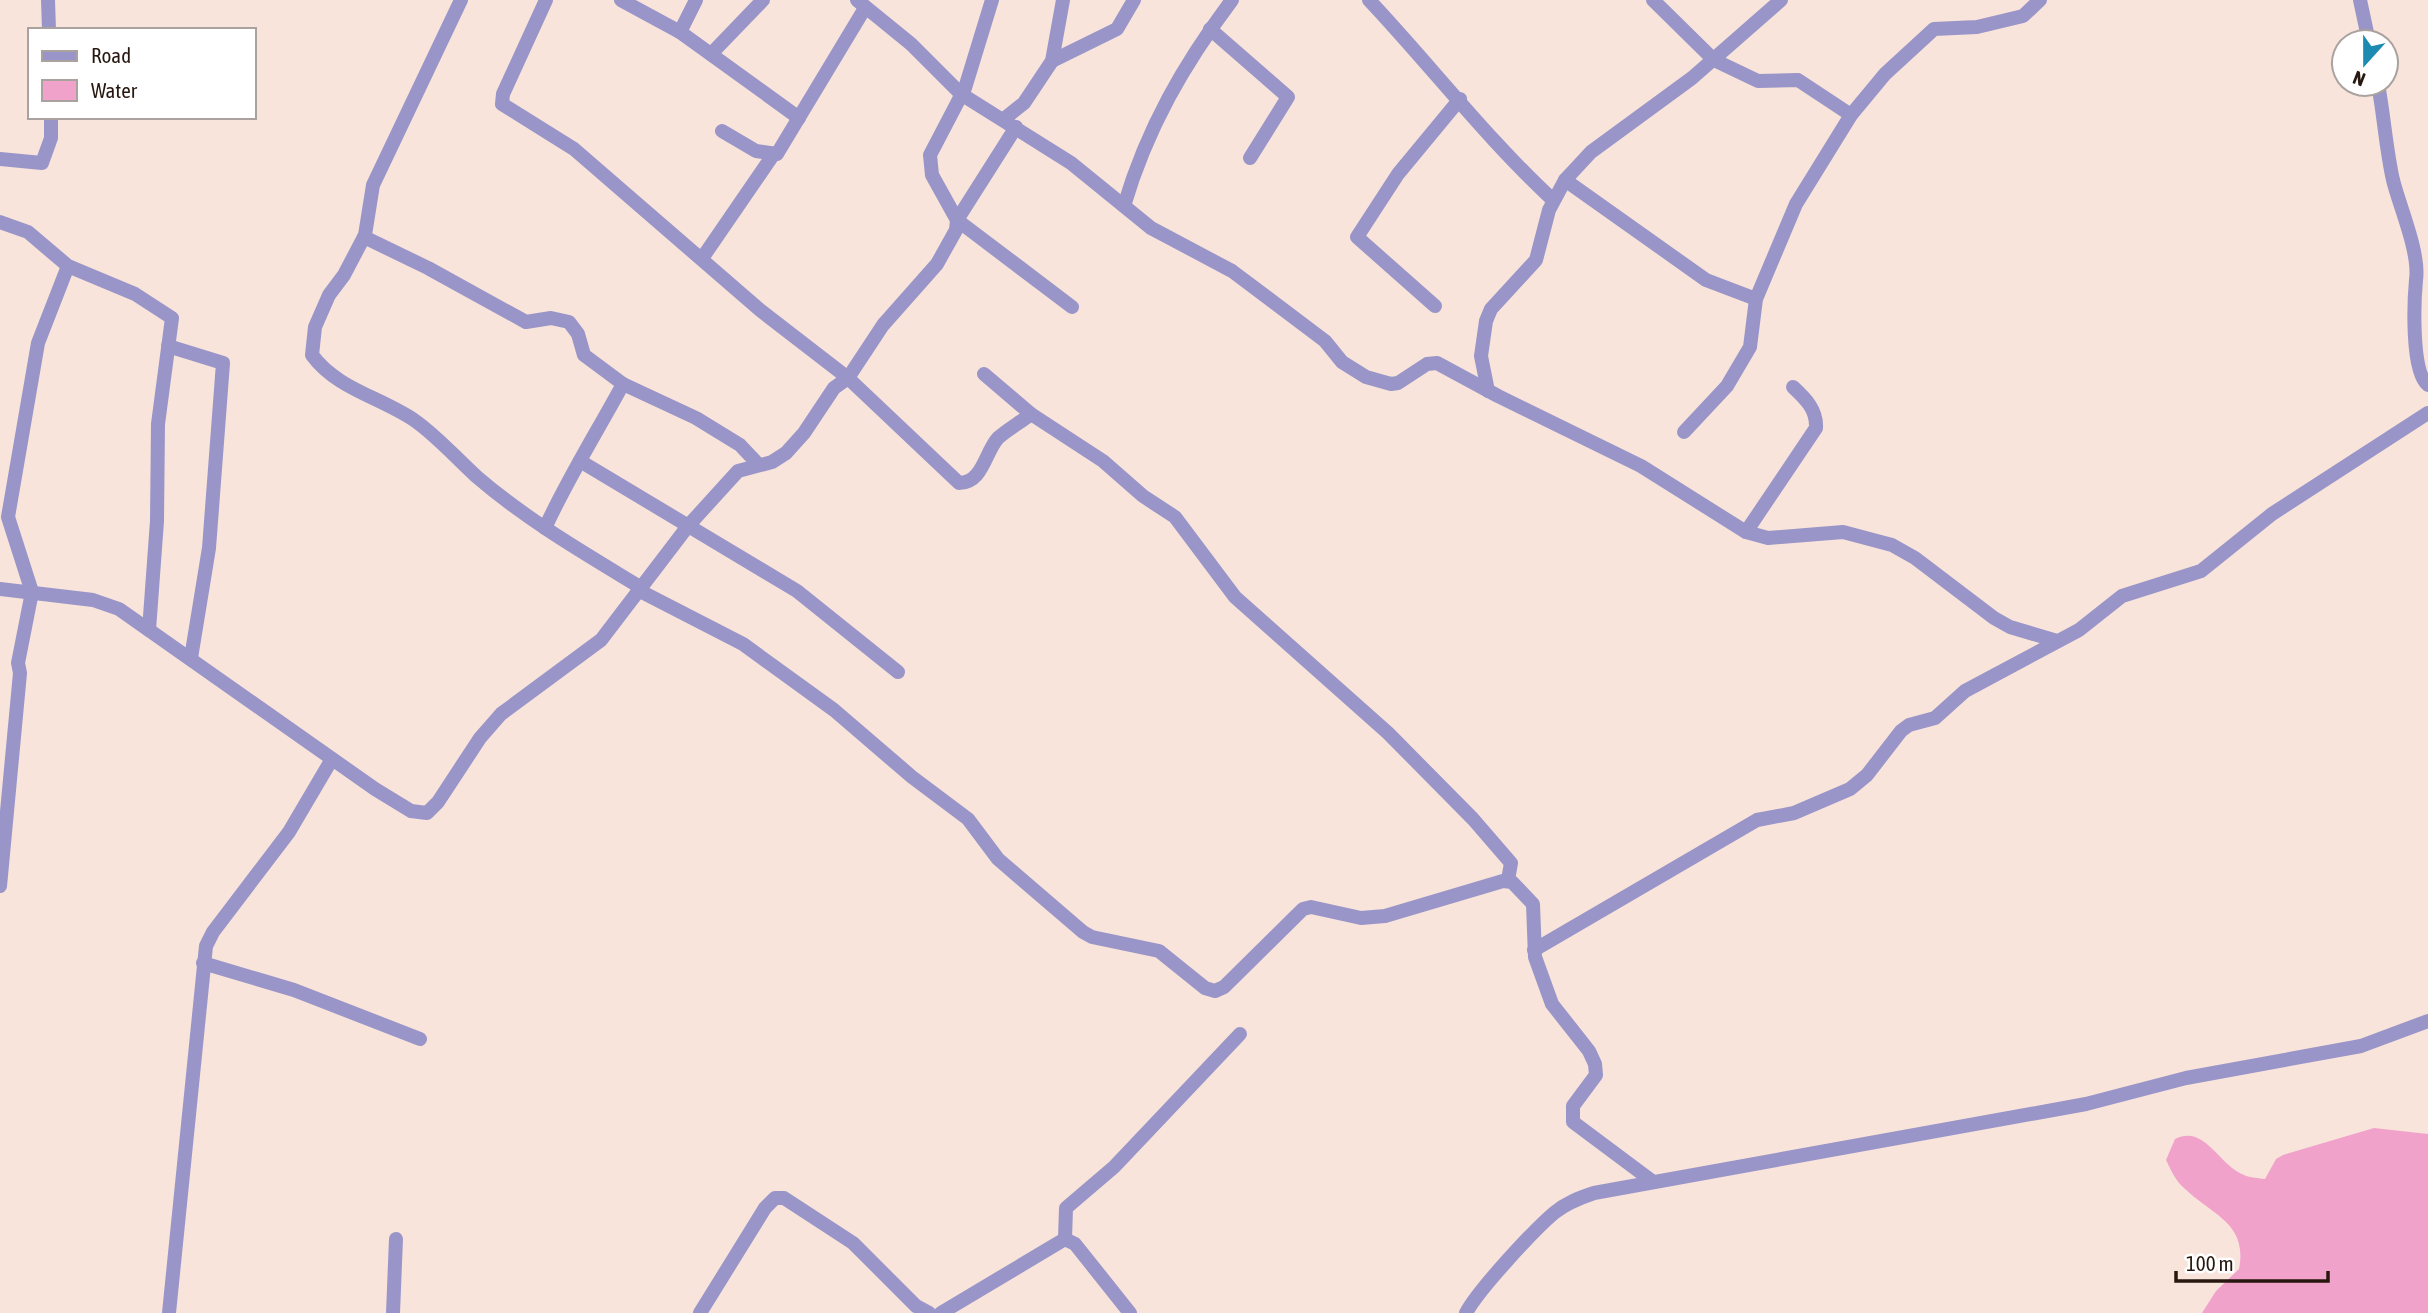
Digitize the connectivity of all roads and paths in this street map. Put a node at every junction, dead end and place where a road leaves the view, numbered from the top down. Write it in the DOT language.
graph roads {
  1 [pos="48,0"];
  2 [pos="461,0"];
  3 [pos="546,0"];
  4 [pos="621,0"];
  5 [pos="696,0"];
  6 [pos="763,0"];
  7 [pos="992,0"];
  8 [pos="1062,0"];
  9 [pos="1134,0"];
  10 [pos="1232,0"];
  11 [pos="1369,0"];
  12 [pos="1653,0"];
  13 [pos="1781,0"];
  14 [pos="2040,0"];
  15 [pos="2360,0"];
  16 [pos="861,4"];
  17 [pos="49,28"];
  18 [pos="2366,28"];
  19 [pos="1210,29"];
  20 [pos="680,32"];
  21 [pos="711,54"];
  22 [pos="1714,60"];
  23 [pos="1052,61"];
  24 [pos="961,94"];
  25 [pos="2380,98"];
  26 [pos="1460,99"];
  27 [pos="1851,115"];
  28 [pos="799,118"];
  29 [pos="51,119"];
  30 [pos="1010,123"];
  31 [pos="722,131"];
  32 [pos="773,155"];
  33 [pos="1250,158"];
  34 [pos="0,159"];
  35 [pos="1565,180"];
  36 [pos="1553,200"];
  37 [pos="1124,206"];
  38 [pos="957,220"];
  39 [pos="0,222"];
  40 [pos="364,237"];
  41 [pos="703,257"];
  42 [pos="68,265"];
  43 [pos="1756,299"];
  44 [pos="1435,306"];
  45 [pos="1072,307"];
  46 [pos="168,346"];
  47 [pos="984,374"];
  48 [pos="848,377"];
  49 [pos="624,384"];
  50 [pos="2428,385"];
  51 [pos="1793,387"];
  52 [pos="1488,391"];
  53 [pos="2428,413"];
  54 [pos="1031,414"];
  55 [pos="1684,432"];
  56 [pos="580,461"];
  57 [pos="757,463"];
  58 [pos="688,526"];
  59 [pos="545,528"];
  60 [pos="1746,533"];
  61 [pos="0,589"];
  62 [pos="639,589"];
  63 [pos="32,592"];
  64 [pos="149,630"];
  65 [pos="2057,641"];
  66 [pos="191,658"];
  67 [pos="898,672"];
  68 [pos="332,759"];
  69 [pos="1508,880"];
  70 [pos="0,886"];
  71 [pos="1534,950"];
  72 [pos="203,963"];
  73 [pos="2428,1021"];
  74 [pos="1240,1034"];
  75 [pos="420,1040"];
  76 [pos="1652,1181"];
  77 [pos="396,1239"];
  78 [pos="1065,1239"];
  79 [pos="169,1313"];
  80 [pos="393,1313"];
  81 [pos="700,1313"];
  82 [pos="929,1313"];
  83 [pos="941,1313"];
  84 [pos="1130,1313"];
  85 [pos="1466,1313"];
  1 -- 17 [label="street"];
  2 -- 40 [label="street"];
  3 -- 41 [label="street"];
  4 -- 20 [label="street"];
  5 -- 20 [label="street"];
  6 -- 21 [label="street"];
  7 -- 24 [label="street"];
  8 -- 23 [label="street"];
  9 -- 23 [label="street"];
  10 -- 19 [label="street"];
  11 -- 26 [label="street"];
  12 -- 22 [label="street"];
  13 -- 22 [label="street"];
  14 -- 27 [label="street"];
  15 -- 18 [label="street"];
  16 -- 24 [label="street"];
  16 -- 28 [label="street"];
  19 -- 33 [label="street"];
  19 -- 37 [label="street"];
  20 -- 21 [label="street"];
  21 -- 28 [label="street"];
  22 -- 27 [label="street"];
  22 -- 35 [label="street"];
  23 -- 30 [label="street"];
  24 -- 30 [label="street"];
  24 -- 38 [label="street"];
  25 -- 50 [label="street"];
  26 -- 36 [label="street"];
  26 -- 44 [label="street"];
  27 -- 43 [label="street"];
  28 -- 32 [label="street"];
  29 -- 34 [label="street"];
  30 -- 37 [label="street"];
  30 -- 38 [label="street"];
  31 -- 32 [label="street"];
  32 -- 41 [label="street"];
  35 -- 36 [label="street"];
  35 -- 43 [label="street"];
  36 -- 52 [label="street"];
  37 -- 52 [label="street"];
  38 -- 45 [label="street"];
  38 -- 48 [label="street"];
  39 -- 42 [label="street"];
  40 -- 49 [label="street"];
  40 -- 59 [label="street"];
  41 -- 48 [label="street"];
  42 -- 46 [label="street"];
  42 -- 63 [label="street"];
  43 -- 55 [label="street"];
  46 -- 64 [label="street"];
  46 -- 66 [label="street"];
  47 -- 54 [label="street"];
  48 -- 54 [label="street"];
  48 -- 57 [label="street"];
  49 -- 56 [label="street"];
  49 -- 57 [label="street"];
  51 -- 60 [label="street"];
  52 -- 60 [label="street"];
  53 -- 65 [label="street"];
  54 -- 69 [label="street"];
  56 -- 58 [label="street"];
  56 -- 59 [label="street"];
  57 -- 58 [label="street"];
  58 -- 62 [label="street"];
  58 -- 67 [label="street"];
  59 -- 62 [label="street"];
  60 -- 65 [label="street"];
  61 -- 63 [label="street"];
  62 -- 68 [label="street"];
  62 -- 69 [label="street"];
  63 -- 64 [label="street"];
  63 -- 70 [label="street"];
  64 -- 66 [label="street"];
  65 -- 71 [label="street"];
  66 -- 68 [label="street"];
  68 -- 72 [label="street"];
  69 -- 71 [label="street"];
  71 -- 76 [label="street"];
  72 -- 75 [label="street"];
  72 -- 79 [label="street"];
  73 -- 76 [label="street"];
  74 -- 78 [label="street"];
  76 -- 85 [label="street"];
  77 -- 80 [label="street"];
  78 -- 83 [label="street"];
  78 -- 84 [label="street"];
  81 -- 82 [label="street"];
}
